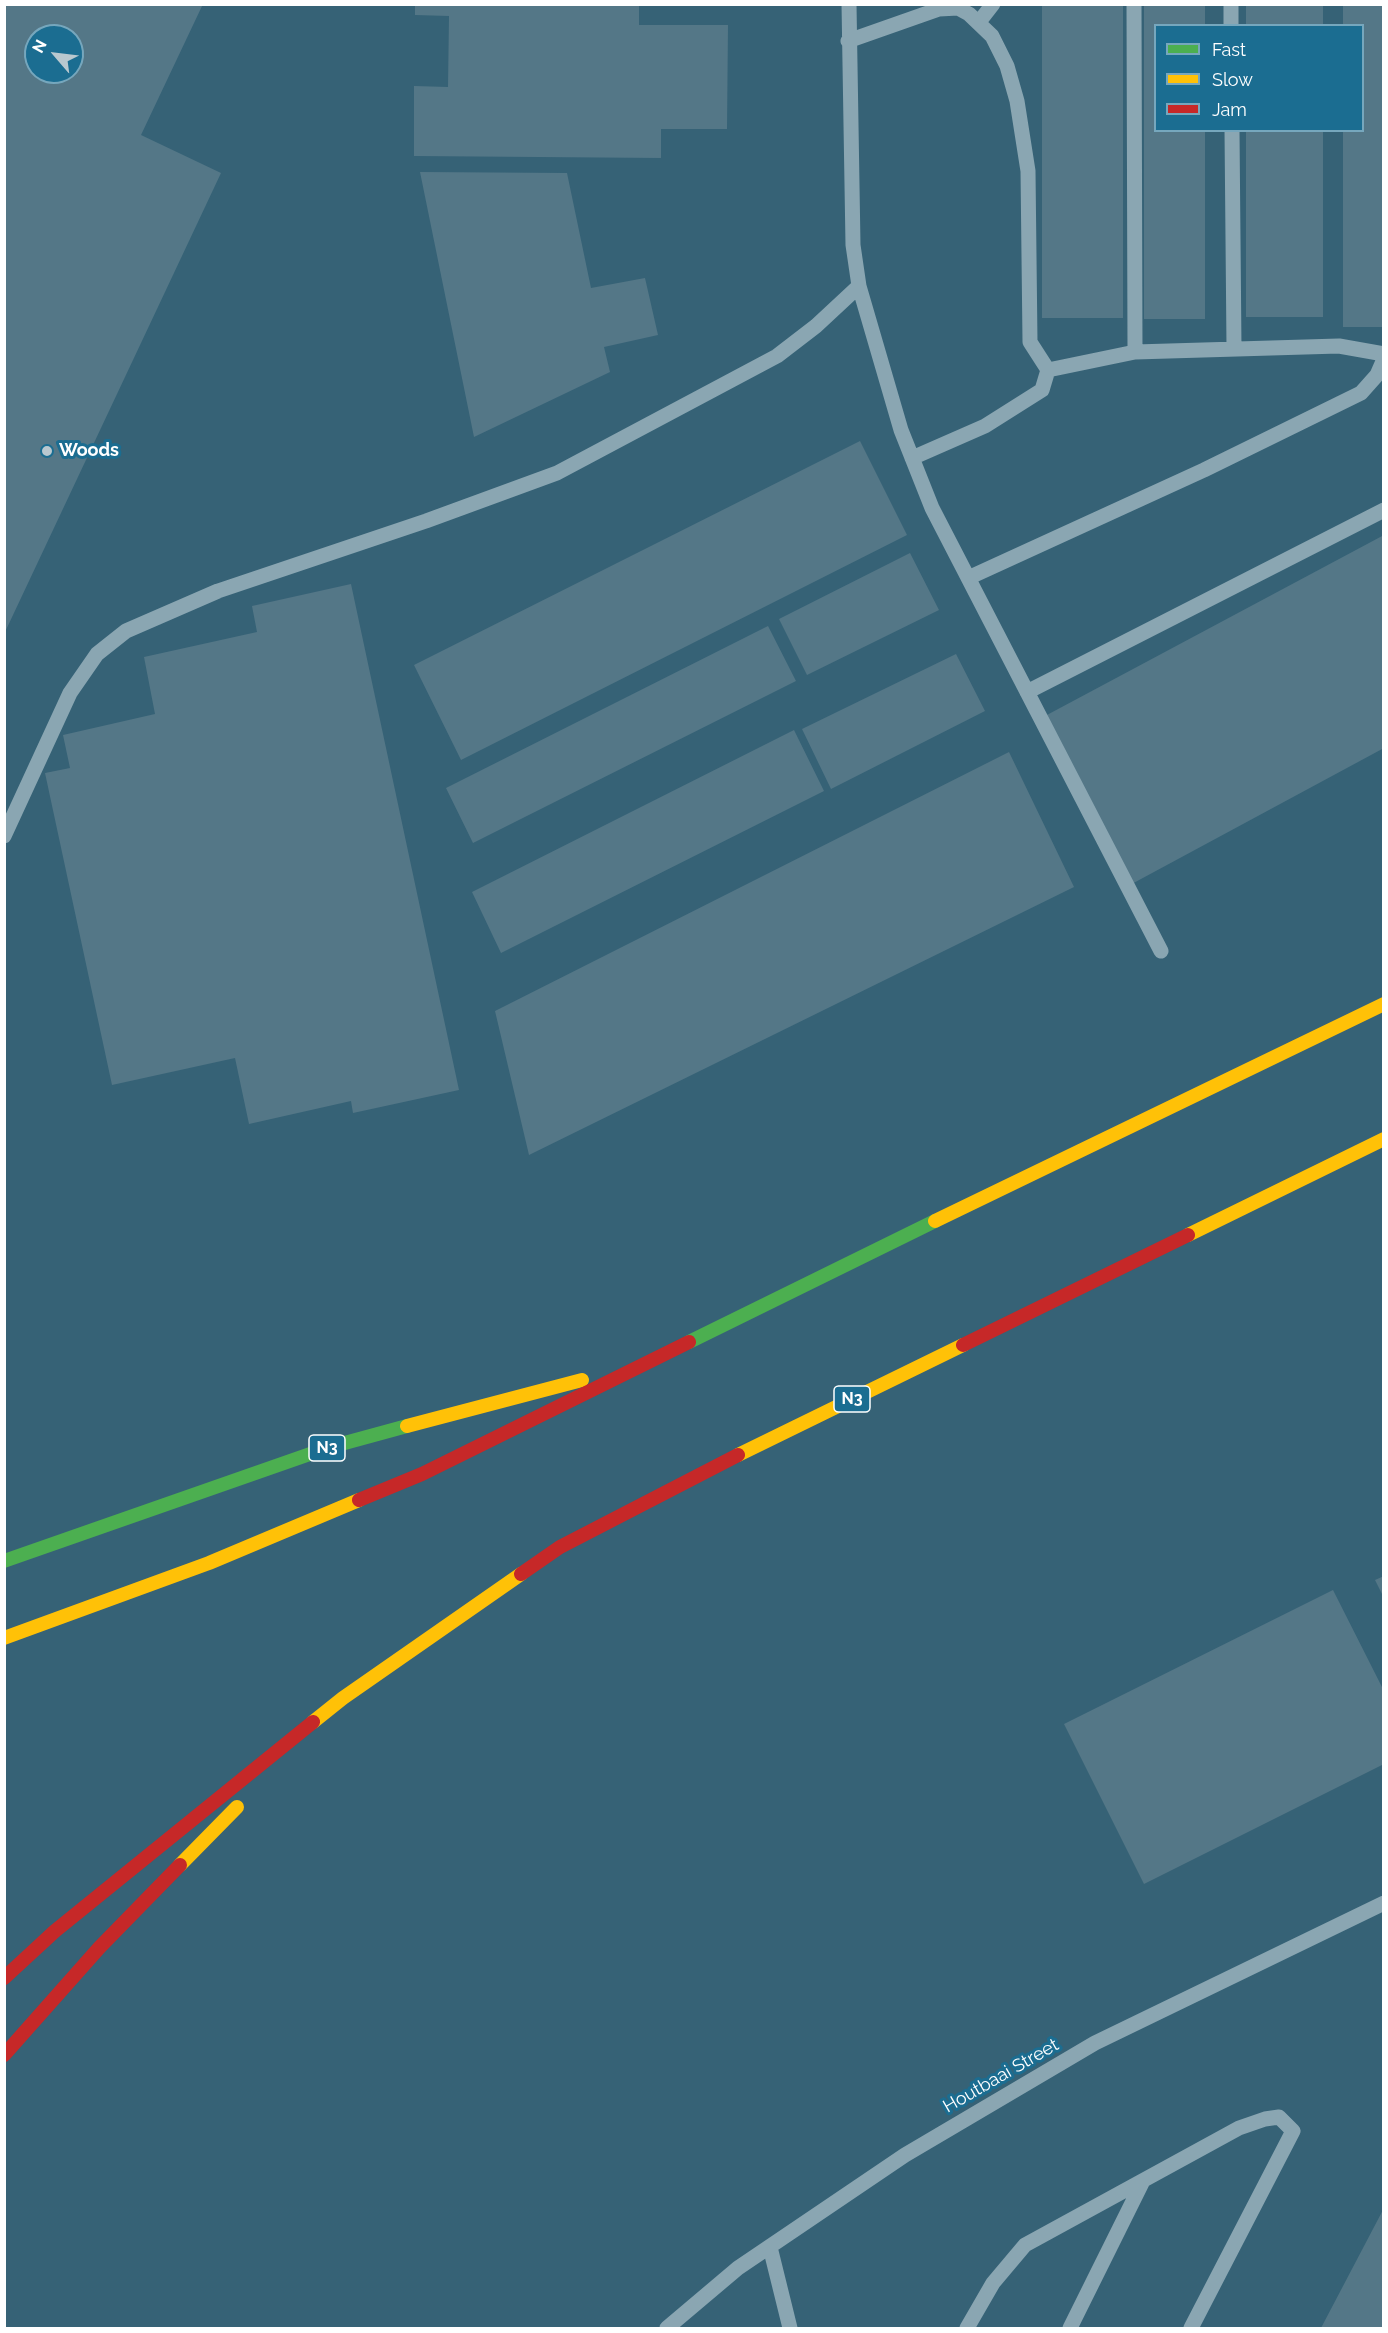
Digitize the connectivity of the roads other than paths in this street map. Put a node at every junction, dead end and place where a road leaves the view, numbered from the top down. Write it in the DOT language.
graph roads {
  1 [pos="849,4"];
  2 [pos="993,4"];
  3 [pos="1134,4"];
  4 [pos="1231,4"];
  5 [pos="979,22"];
  6 [pos="1231,24"];
  7 [pos="848,41"];
  8 [pos="1232,132"];
  9 [pos="859,286"];
  10 [pos="1234,348"];
  11 [pos="1135,352"];
  12 [pos="1383,354"];
  13 [pos="1383,359"];
  14 [pos="1048,370"];
  15 [pos="912,458"];
  16 [pos="1383,510"];
  17 [pos="968,578"];
  18 [pos="1027,692"];
  19 [pos="4,836"];
  20 [pos="1161,951"];
  21 [pos="1383,1004"];
  22 [pos="1383,1139"];
  23 [pos="657,1360"];
  24 [pos="4,1561"];
  25 [pos="4,1638"];
  26 [pos="343,1698"];
  27 [pos="262,1782"];
  28 [pos="246,1798"];
  29 [pos="1383,1903"];
  30 [pos="4,1978"];
  31 [pos="4,2055"];
  32 [pos="1142,2183"];
  33 [pos="770,2247"];
  34 [pos="667,2328"];
  35 [pos="790,2328"];
  36 [pos="967,2328"];
  37 [pos="1070,2328"];
  38 [pos="1191,2328"];
  1 -- 7 [label="lane"];
  2 -- 5 [label="lane"];
  3 -- 11 [label="lane"];
  4 -- 6 [label="lane"];
  5 -- 7 [label="lane"];
  5 -- 14 [label="lane"];
  7 -- 9 [label="lane"];
  8 -- 10 [label="lane"];
  9 -- 15 [label="lane"];
  9 -- 19 [label="lane"];
  10 -- 11 [label="lane"];
  10 -- 12 [label="lane"];
  11 -- 14 [label="lane"];
  13 -- 17 [label="lane"];
  14 -- 15 [label="lane"];
  15 -- 17 [label="lane"];
  16 -- 18 [label="lane"];
  17 -- 18 [label="lane"];
  18 -- 20 [label="lane"];
  21 -- 23 [label="highway, N3"];
  22 -- 26 [label="highway, N3"];
  23 -- 24 [label="highway, N3"];
  23 -- 25 [label="highway"];
  26 -- 27 [label="highway"];
  26 -- 30 [label="highway, N3"];
  28 -- 31 [label="highway"];
  29 -- 33 [label="lane, Houtbaai Street"];
  32 -- 36 [label="lane"];
  32 -- 37 [label="lane"];
  32 -- 38 [label="lane"];
  33 -- 34 [label="lane, Houtbaai Street"];
  33 -- 35 [label="lane"];
}
